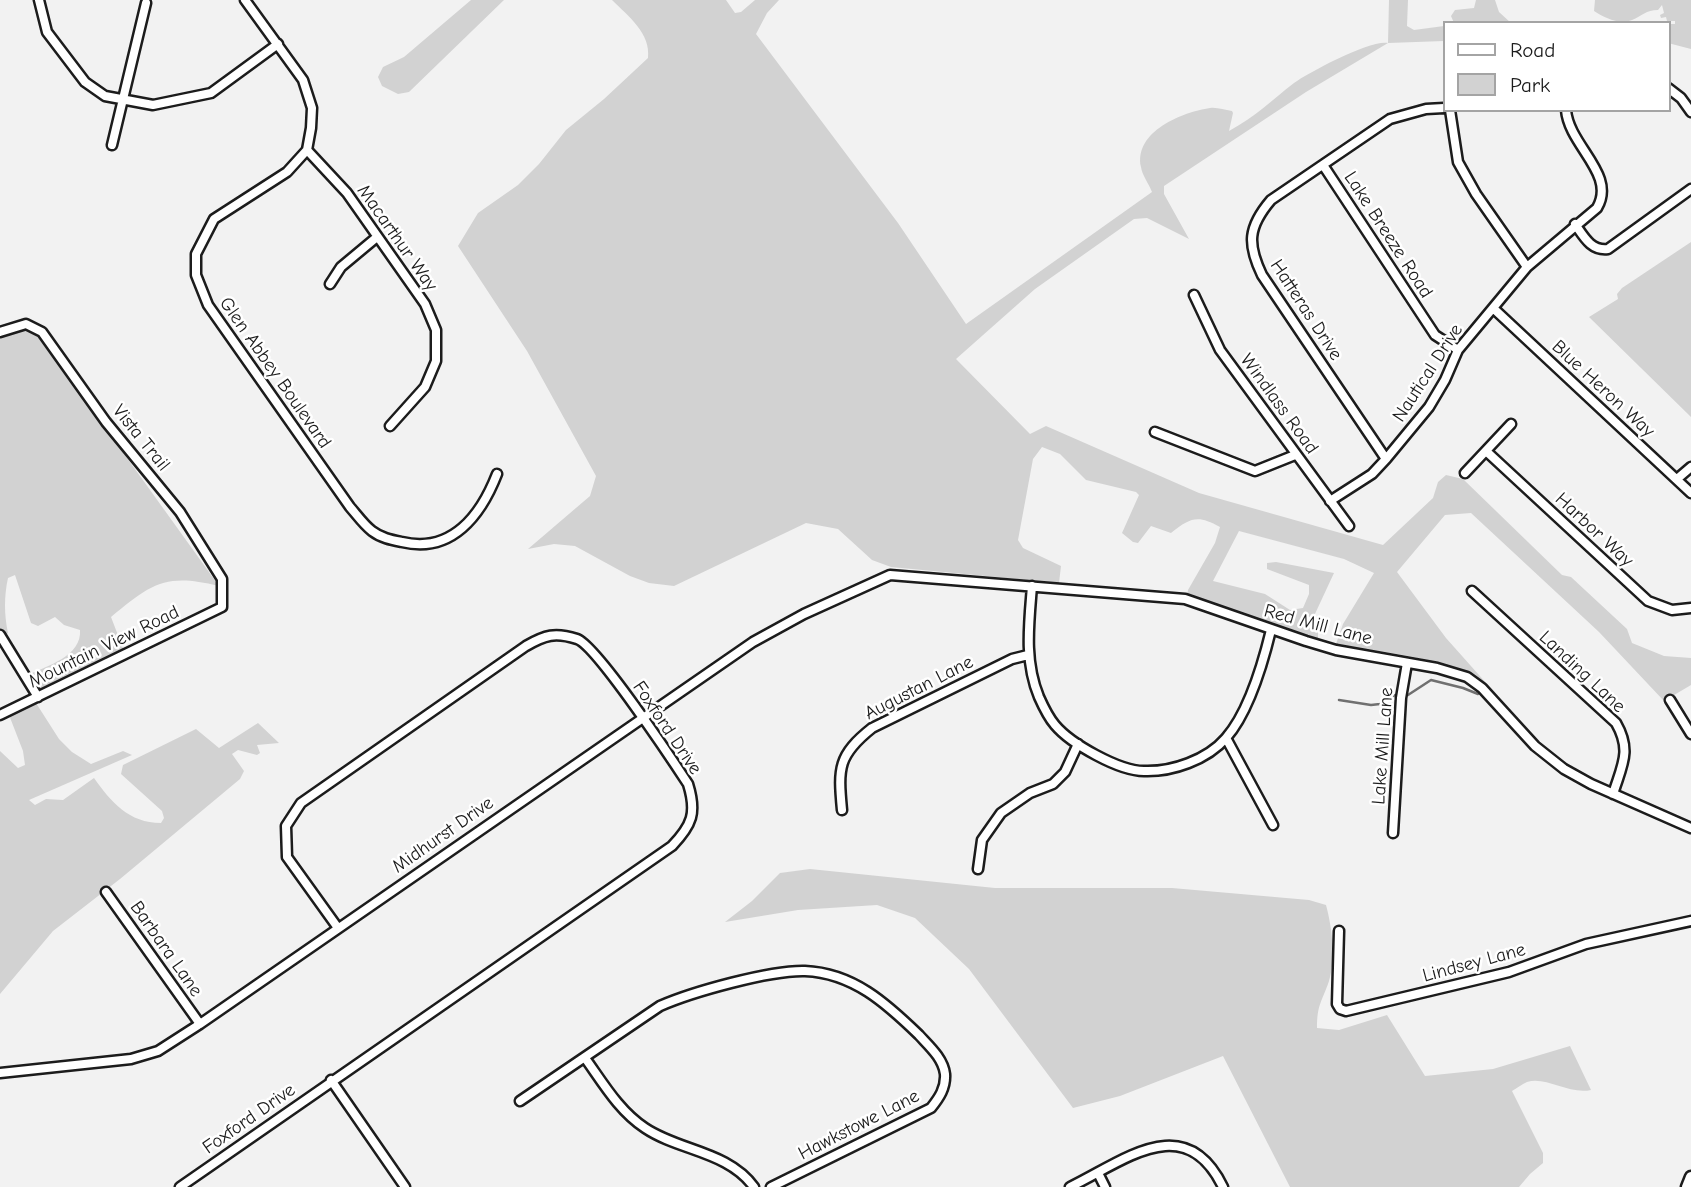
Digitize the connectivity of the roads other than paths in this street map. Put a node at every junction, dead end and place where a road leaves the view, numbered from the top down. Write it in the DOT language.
graph roads {
  1 [pos="39,0"];
  2 [pos="245,0"];
  3 [pos="146,3"];
  4 [pos="278,44"];
  5 [pos="1670,90"];
  6 [pos="125,99"];
  7 [pos="1442,108"];
  8 [pos="1450,112"];
  9 [pos="1566,112"];
  10 [pos="1691,112"];
  11 [pos="112,145"];
  12 [pos="307,150"];
  13 [pos="1323,165"];
  14 [pos="1691,189"];
  15 [pos="1575,224"];
  16 [pos="377,237"];
  17 [pos="1527,267"];
  18 [pos="330,284"];
  19 [pos="1194,295"];
  20 [pos="1493,308"];
  21 [pos="0,332"];
  22 [pos="1458,350"];
  23 [pos="1511,424"];
  24 [pos="390,426"];
  25 [pos="1155,432"];
  26 [pos="1486,451"];
  27 [pos="1295,455"];
  28 [pos="1386,459"];
  29 [pos="1691,467"];
  30 [pos="1465,473"];
  31 [pos="497,474"];
  32 [pos="1677,478"];
  33 [pos="1691,493"];
  34 [pos="1330,501"];
  35 [pos="1349,526"];
  36 [pos="890,575"];
  37 [pos="1032,586"];
  38 [pos="1472,592"];
  39 [pos="222,607"];
  40 [pos="1691,608"];
  41 [pos="1271,630"];
  42 [pos="0,635"];
  43 [pos="1028,655"];
  44 [pos="1407,663"];
  45 [pos="38,697"];
  46 [pos="1670,700"];
  47 [pos="0,715"];
  48 [pos="641,717"];
  49 [pos="1691,734"];
  50 [pos="1226,738"];
  51 [pos="1078,744"];
  52 [pos="1613,794"];
  53 [pos="842,810"];
  54 [pos="1273,825"];
  55 [pos="1691,828"];
  56 [pos="1393,833"];
  57 [pos="978,869"];
  58 [pos="106,892"];
  59 [pos="1691,921"];
  60 [pos="338,928"];
  61 [pos="1339,931"];
  62 [pos="200,1024"];
  63 [pos="586,1058"];
  64 [pos="0,1073"];
  65 [pos="331,1080"];
  66 [pos="520,1101"];
  67 [pos="1098,1173"];
  68 [pos="1691,1177"];
  69 [pos="180,1187"];
  70 [pos="405,1187"];
  71 [pos="754,1187"];
  72 [pos="771,1187"];
  73 [pos="1070,1187"];
  74 [pos="1105,1187"];
  75 [pos="1223,1187"];
  76 [pos="1687,1187"];
  1 -- 6 [label="street"];
  2 -- 4 [label="street"];
  3 -- 6 [label="street"];
  4 -- 6 [label="street"];
  4 -- 12 [label="street"];
  5 -- 10 [label="street"];
  6 -- 11 [label="street"];
  7 -- 13 [label="street, Hatteras Drive"];
  8 -- 17 [label="street"];
  9 -- 15 [label="street, Nautical Drive"];
  12 -- 16 [label="street, Macarthur Way"];
  12 -- 31 [label="street, Glen Abbey Boulevard"];
  13 -- 22 [label="street, Lake Breeze Road"];
  13 -- 28 [label="street, Hatteras Drive"];
  14 -- 15 [label="street"];
  15 -- 17 [label="street, Nautical Drive"];
  16 -- 18 [label="street"];
  16 -- 24 [label="street, Macarthur Way"];
  17 -- 20 [label="street, Nautical Drive"];
  19 -- 27 [label="street, Windlass Road"];
  20 -- 22 [label="street, Nautical Drive"];
  20 -- 32 [label="street, Blue Heron Way"];
  21 -- 39 [label="street, Vista Trail"];
  22 -- 28 [label="street, Nautical Drive"];
  23 -- 26 [label="street"];
  25 -- 27 [label="street"];
  26 -- 30 [label="street"];
  26 -- 40 [label="street, Harbor Way"];
  27 -- 34 [label="street, Windlass Road"];
  28 -- 34 [label="street, Nautical Drive"];
  29 -- 32 [label="street"];
  32 -- 33 [label="street, Blue Heron Way"];
  34 -- 35 [label="street, Windlass Road"];
  36 -- 37 [label="street, Red Mill Lane"];
  36 -- 48 [label="street, Midhurst Drive"];
  37 -- 41 [label="street, Red Mill Lane"];
  37 -- 43 [label="street"];
  38 -- 52 [label="street, Landing Lane"];
  39 -- 45 [label="street, Mountain View Road"];
  41 -- 44 [label="street, Red Mill Lane"];
  41 -- 50 [label="street"];
  42 -- 45 [label="street"];
  43 -- 51 [label="street"];
  43 -- 53 [label="street, Augustan Lane"];
  44 -- 52 [label="street, Red Mill Lane"];
  44 -- 56 [label="street, Lake Mill Lane"];
  45 -- 47 [label="street, Mountain View Road"];
  46 -- 49 [label="street"];
  48 -- 60 [label="street, Midhurst Drive"];
  48 -- 60 [label="street, Foxford Drive"];
  48 -- 65 [label="street, Foxford Drive"];
  50 -- 51 [label="street"];
  50 -- 54 [label="street"];
  51 -- 57 [label="street"];
  52 -- 55 [label="street, Red Mill Lane"];
  58 -- 62 [label="street, Barbara Lane"];
  59 -- 61 [label="street, Lindsey Lane"];
  60 -- 62 [label="street, Midhurst Drive"];
  62 -- 64 [label="street, Midhurst Drive"];
  63 -- 66 [label="street, Hawkstowe Lane"];
  63 -- 71 [label="street"];
  63 -- 72 [label="street, Hawkstowe Lane"];
  65 -- 69 [label="street, Foxford Drive"];
  65 -- 70 [label="street"];
  67 -- 73 [label="street"];
  67 -- 74 [label="street"];
  67 -- 75 [label="street"];
  68 -- 76 [label="street"];
}
